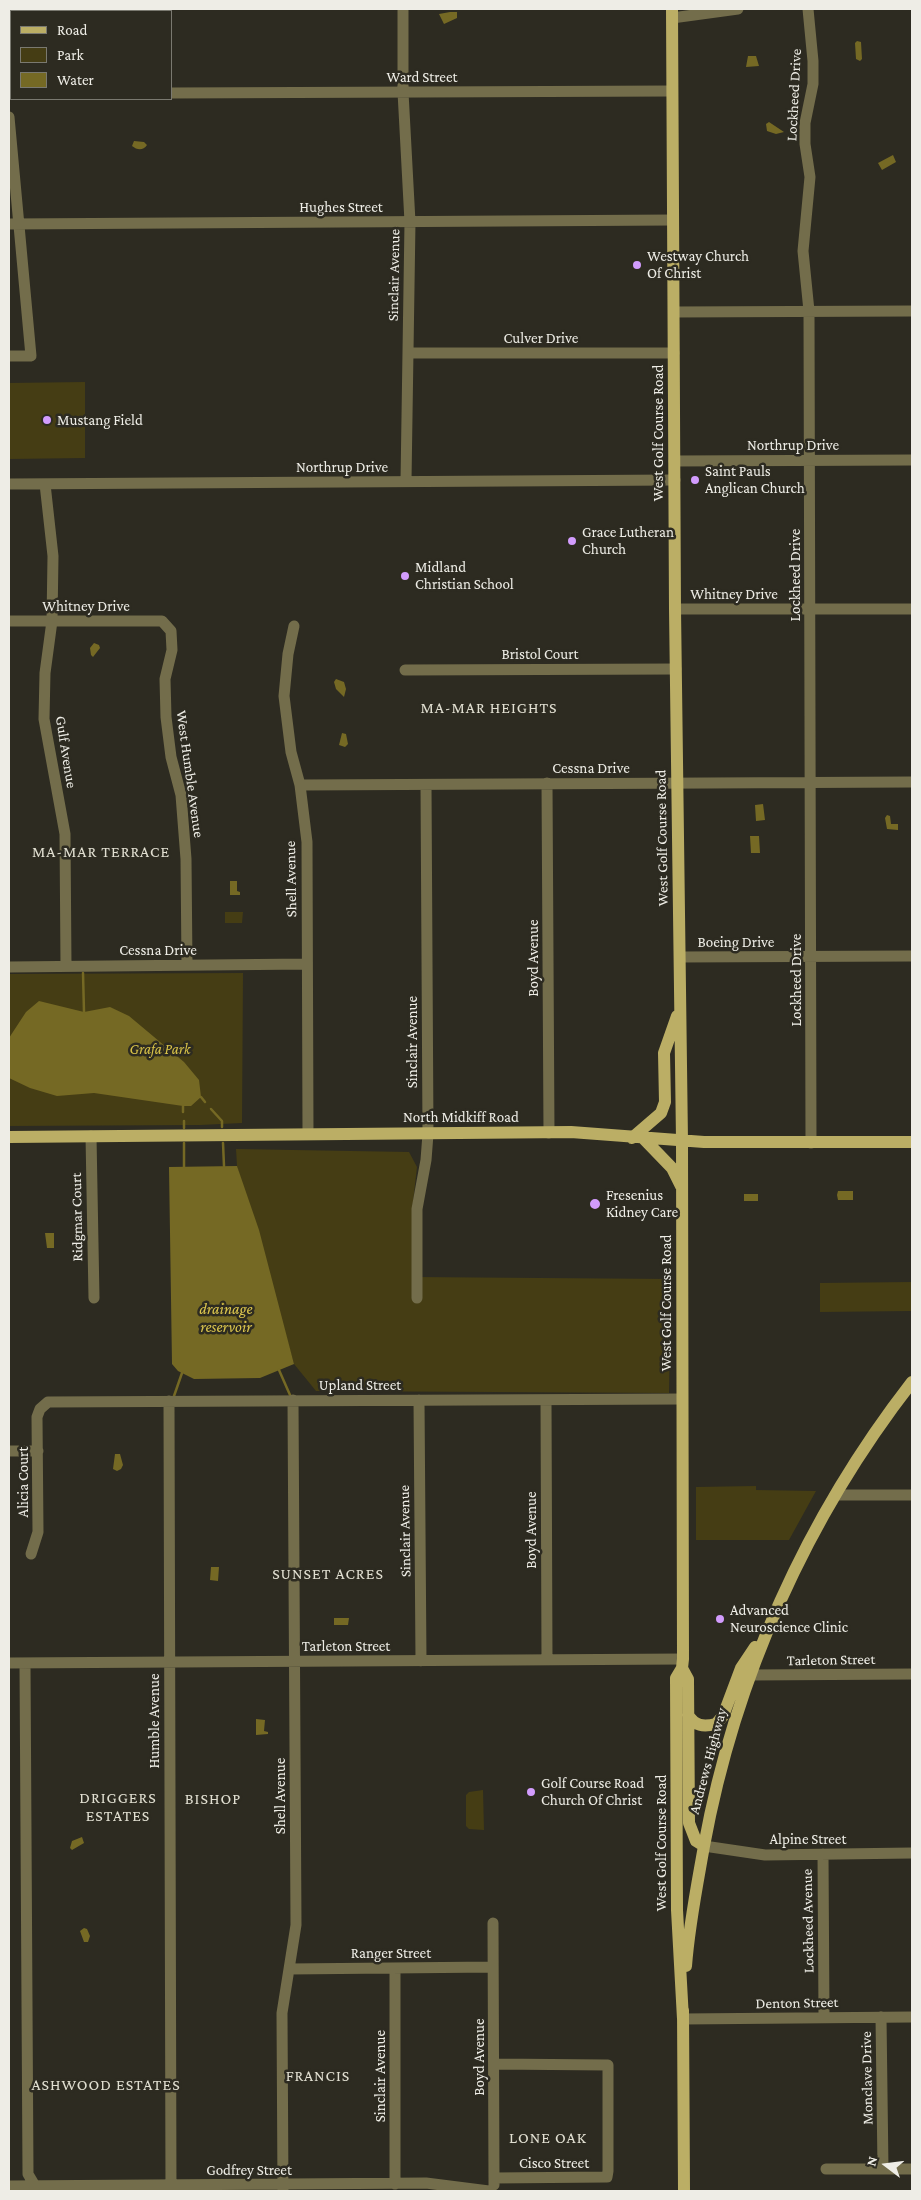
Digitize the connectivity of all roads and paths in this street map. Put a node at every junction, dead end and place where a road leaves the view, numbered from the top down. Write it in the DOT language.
graph roads {
  1 [pos="403,9"];
  2 [pos="738,9"];
  3 [pos="808,9"];
  4 [pos="672,13"];
  5 [pos="672,91"];
  6 [pos="403,92"];
  7 [pos="172,93"];
  8 [pos="9,117"];
  9 [pos="673,220"];
  10 [pos="410,222"];
  11 [pos="14,224"];
  12 [pos="808,311"];
  13 [pos="912,311"];
  14 [pos="674,312"];
  15 [pos="674,352"];
  16 [pos="408,353"];
  17 [pos="9,356"];
  18 [pos="810,460"];
  19 [pos="912,460"];
  20 [pos="674,461"];
  21 [pos="674,480"];
  22 [pos="406,481"];
  23 [pos="9,484"];
  24 [pos="45,484"];
  25 [pos="675,609"];
  26 [pos="810,609"];
  27 [pos="912,609"];
  28 [pos="9,621"];
  29 [pos="52,621"];
  30 [pos="162,621"];
  31 [pos="294,626"];
  32 [pos="676,668"];
  33 [pos="405,670"];
  34 [pos="912,782"];
  35 [pos="678,783"];
  36 [pos="810,783"];
  37 [pos="547,784"];
  38 [pos="300,785"];
  39 [pos="426,785"];
  40 [pos="912,956"];
  41 [pos="680,957"];
  42 [pos="811,957"];
  43 [pos="307,964"];
  44 [pos="187,965"];
  45 [pos="66,966"];
  46 [pos="9,967"];
  47 [pos="680,1006"];
  48 [pos="549,1133"];
  49 [pos="308,1134"];
  50 [pos="428,1134"];
  51 [pos="91,1136"];
  52 [pos="9,1137"];
  53 [pos="638,1138"];
  54 [pos="682,1141"];
  55 [pos="912,1142"];
  56 [pos="812,1143"];
  57 [pos="682,1189"];
  58 [pos="94,1298"];
  59 [pos="417,1298"];
  60 [pos="912,1382"];
  61 [pos="682,1399"];
  62 [pos="293,1400"];
  63 [pos="419,1400"];
  64 [pos="546,1400"];
  65 [pos="168,1401"];
  66 [pos="40,1409"];
  67 [pos="9,1451"];
  68 [pos="38,1451"];
  69 [pos="912,1495"];
  70 [pos="835,1496"];
  71 [pos="31,1554"];
  72 [pos="770,1626"];
  73 [pos="421,1660"];
  74 [pos="547,1660"];
  75 [pos="294,1661"];
  76 [pos="169,1662"];
  77 [pos="25,1663"];
  78 [pos="683,1663"];
  79 [pos="9,1664"];
  80 [pos="912,1674"];
  81 [pos="750,1675"];
  82 [pos="688,1715"];
  83 [pos="704,1846"];
  84 [pos="912,1853"];
  85 [pos="823,1854"];
  86 [pos="494,1923"];
  87 [pos="494,1967"];
  88 [pos="395,1968"];
  89 [pos="289,1969"];
  90 [pos="824,2017"];
  91 [pos="881,2017"];
  92 [pos="912,2017"];
  93 [pos="683,2019"];
  94 [pos="494,2064"];
  95 [pos="883,2169"];
  96 [pos="912,2169"];
  97 [pos="826,2170"];
  98 [pos="494,2178"];
  99 [pos="395,2184"];
  100 [pos="9,2186"];
  101 [pos="407,2187"];
  102 [pos="283,2188"];
  103 [pos="36,2189"];
  104 [pos="171,2189"];
  105 [pos="489,2191"];
  106 [pos="494,2191"];
  107 [pos="684,2191"];
  1 -- 6 [label="street, Sinclair Avenue"];
  2 -- 4 [label="street"];
  3 -- 12 [label="street, Lockheed Drive"];
  4 -- 5 [label="main road, West Golf Course Road"];
  5 -- 6 [label="street, Ward Street"];
  5 -- 9 [label="main road, West Golf Course Road"];
  6 -- 7 [label="street, Ward Street"];
  6 -- 10 [label="street, Sinclair Avenue"];
  8 -- 11 [label="street"];
  9 -- 10 [label="street, Hughes Street"];
  9 -- 14 [label="main road, West Golf Course Road"];
  10 -- 11 [label="street, Hughes Street"];
  10 -- 16 [label="street, Sinclair Avenue"];
  11 -- 17 [label="street"];
  12 -- 13 [label="street"];
  12 -- 14 [label="street"];
  12 -- 18 [label="street, Lockheed Drive"];
  14 -- 15 [label="main road, West Golf Course Road"];
  15 -- 16 [label="street, Culver Drive"];
  15 -- 20 [label="main road, West Golf Course Road"];
  16 -- 22 [label="street, Sinclair Avenue"];
  18 -- 19 [label="street, Northrup Drive"];
  18 -- 20 [label="street, Northrup Drive"];
  18 -- 26 [label="street, Lockheed Drive"];
  20 -- 21 [label="main road, West Golf Course Road"];
  21 -- 22 [label="street, Northrup Drive"];
  21 -- 25 [label="main road, West Golf Course Road"];
  22 -- 24 [label="street, Northrup Drive"];
  23 -- 24 [label="street, Northrup Drive"];
  24 -- 29 [label="street, Gulf Avenue"];
  25 -- 26 [label="street, Whitney Drive"];
  25 -- 32 [label="main road, West Golf Course Road"];
  26 -- 27 [label="street, Whitney Drive"];
  26 -- 36 [label="street, Lockheed Drive"];
  28 -- 29 [label="street, Whitney Drive"];
  29 -- 30 [label="street, Whitney Drive"];
  29 -- 45 [label="street, Gulf Avenue"];
  30 -- 44 [label="street, West Humble Avenue"];
  31 -- 38 [label="street, Shell Avenue"];
  32 -- 33 [label="street, Bristol Court"];
  32 -- 35 [label="main road, West Golf Course Road"];
  34 -- 36 [label="street, Cessna Drive"];
  35 -- 36 [label="street, Cessna Drive"];
  35 -- 37 [label="street, Cessna Drive"];
  35 -- 41 [label="main road, West Golf Course Road"];
  36 -- 42 [label="street, Lockheed Drive"];
  37 -- 39 [label="street, Cessna Drive"];
  37 -- 48 [label="street, Boyd Avenue"];
  38 -- 39 [label="street, Cessna Drive"];
  38 -- 43 [label="street, Shell Avenue"];
  39 -- 50 [label="street, Sinclair Avenue"];
  40 -- 42 [label="street, Boeing Drive"];
  41 -- 42 [label="street, Boeing Drive"];
  41 -- 47 [label="main road, West Golf Course Road"];
  42 -- 56 [label="street, Lockheed Drive"];
  43 -- 44 [label="street, Cessna Drive"];
  43 -- 49 [label="street, Shell Avenue"];
  44 -- 45 [label="street, Cessna Drive"];
  45 -- 46 [label="street, Cessna Drive"];
  47 -- 53 [label="main road"];
  47 -- 54 [label="main road, West Golf Course Road"];
  48 -- 50 [label="main road, North Midkiff Road"];
  48 -- 53 [label="main road, North Midkiff Road"];
  49 -- 50 [label="main road, North Midkiff Road"];
  49 -- 51 [label="main road, North Midkiff Road"];
  50 -- 59 [label="street, Sinclair Avenue"];
  51 -- 52 [label="main road, North Midkiff Road"];
  51 -- 58 [label="street, Ridgmar Court"];
  53 -- 54 [label="main road, North Midkiff Road"];
  53 -- 57 [label="main road"];
  54 -- 56 [label="main road, North Midkiff Road"];
  54 -- 57 [label="main road, West Golf Course Road"];
  55 -- 56 [label="main road, North Midkiff Road"];
  57 -- 61 [label="main road, West Golf Course Road"];
  60 -- 70 [label="main road, Andrews Highway"];
  61 -- 64 [label="street, Upland Street"];
  61 -- 78 [label="main road, West Golf Course Road"];
  62 -- 63 [label="street, Upland Street"];
  62 -- 65 [label="street, Upland Street"];
  62 -- 75 [label="street, Shell Avenue"];
  63 -- 64 [label="street, Upland Street"];
  63 -- 73 [label="street, Sinclair Avenue"];
  64 -- 74 [label="street, Boyd Avenue"];
  65 -- 66 [label="street, Upland Street"];
  65 -- 76 [label="street, Humble Avenue"];
  66 -- 68 [label="street, Alicia Court"];
  67 -- 68 [label="street"];
  68 -- 71 [label="street, Alicia Court"];
  69 -- 70 [label="street"];
  70 -- 72 [label="main road, Andrews Highway"];
  72 -- 81 [label="main road, Andrews Highway"];
  72 -- 82 [label="main road"];
  73 -- 74 [label="street, Tarleton Street"];
  73 -- 75 [label="street, Tarleton Street"];
  74 -- 78 [label="street, Tarleton Street"];
  75 -- 76 [label="street, Tarleton Street"];
  75 -- 89 [label="street, Shell Avenue"];
  76 -- 77 [label="street, Tarleton Street"];
  76 -- 104 [label="street, Humble Avenue"];
  77 -- 79 [label="street, Tarleton Street"];
  77 -- 103 [label="street"];
  78 -- 82 [label="main road, West Golf Course Road"];
  78 -- 93 [label="main road, West Golf Course Road"];
  80 -- 81 [label="street, Tarleton Street"];
  81 -- 83 [label="main road, Andrews Highway"];
  82 -- 83 [label="main road, West Golf Course Road"];
  83 -- 85 [label="street, Alpine Street"];
  83 -- 93 [label="main road, Andrews Highway"];
  84 -- 85 [label="street, Alpine Street"];
  85 -- 90 [label="street, Lockheed Avenue"];
  86 -- 87 [label="street, Boyd Avenue"];
  87 -- 88 [label="street, Ranger Street"];
  87 -- 94 [label="street, Boyd Avenue"];
  88 -- 89 [label="street, Ranger Street"];
  88 -- 99 [label="street, Sinclair Avenue"];
  89 -- 102 [label="street, Shell Avenue"];
  90 -- 91 [label="street, Denton Street"];
  90 -- 93 [label="street, Denton Street"];
  91 -- 92 [label="street, Denton Street"];
  91 -- 95 [label="street, Monclave Drive"];
  93 -- 107 [label="main road, Andrews Highway"];
  94 -- 98 [label="street, Boyd Avenue"];
  94 -- 98 [label="street, Cisco Street"];
  95 -- 96 [label="street"];
  95 -- 97 [label="street"];
  98 -- 106 [label="street, Boyd Avenue"];
  99 -- 101 [label="street, Godfrey Street"];
  99 -- 102 [label="street, Godfrey Street"];
  100 -- 103 [label="street, Godfrey Street"];
  101 -- 105 [label="street, Godfrey Street"];
  102 -- 104 [label="street, Godfrey Street"];
  103 -- 104 [label="street, Godfrey Street"];
}
